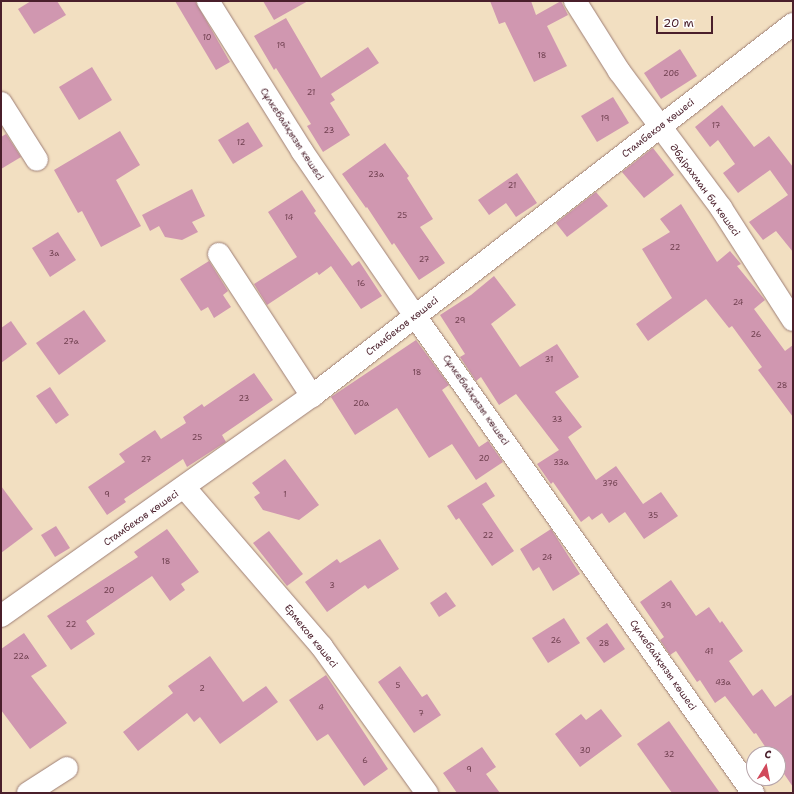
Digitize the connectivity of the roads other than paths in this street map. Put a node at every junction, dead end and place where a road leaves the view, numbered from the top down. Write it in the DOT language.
graph roads {
  1 [pos="208,1"];
  2 [pos="575,1"];
  3 [pos="793,24"];
  4 [pos="1,103"];
  5 [pos="659,127"];
  6 [pos="37,160"];
  7 [pos="219,254"];
  8 [pos="415,316"];
  9 [pos="793,320"];
  10 [pos="312,396"];
  11 [pos="184,488"];
  12 [pos="1,616"];
  13 [pos="68,768"];
  14 [pos="28,793"];
  15 [pos="427,793"];
  16 [pos="754,793"];
  1 -- 8 [label="street, Сұлкебайқызы көшесі"];
  2 -- 5 [label="street, Әбдірахман би көшесі"];
  3 -- 5 [label="street, Стамбеков көшесі"];
  4 -- 6 [label="street"];
  5 -- 8 [label="street, Стамбеков көшесі"];
  5 -- 9 [label="street, Әбдірахман би көшесі"];
  7 -- 10 [label="street"];
  8 -- 10 [label="street, Стамбеков көшесі"];
  8 -- 16 [label="street, Сұлкебайқызы көшесі"];
  10 -- 11 [label="street, Стамбеков көшесі"];
  11 -- 12 [label="street, Стамбеков көшесі"];
  11 -- 15 [label="street, Ермеков көшесі"];
  13 -- 14 [label="street"];
}
